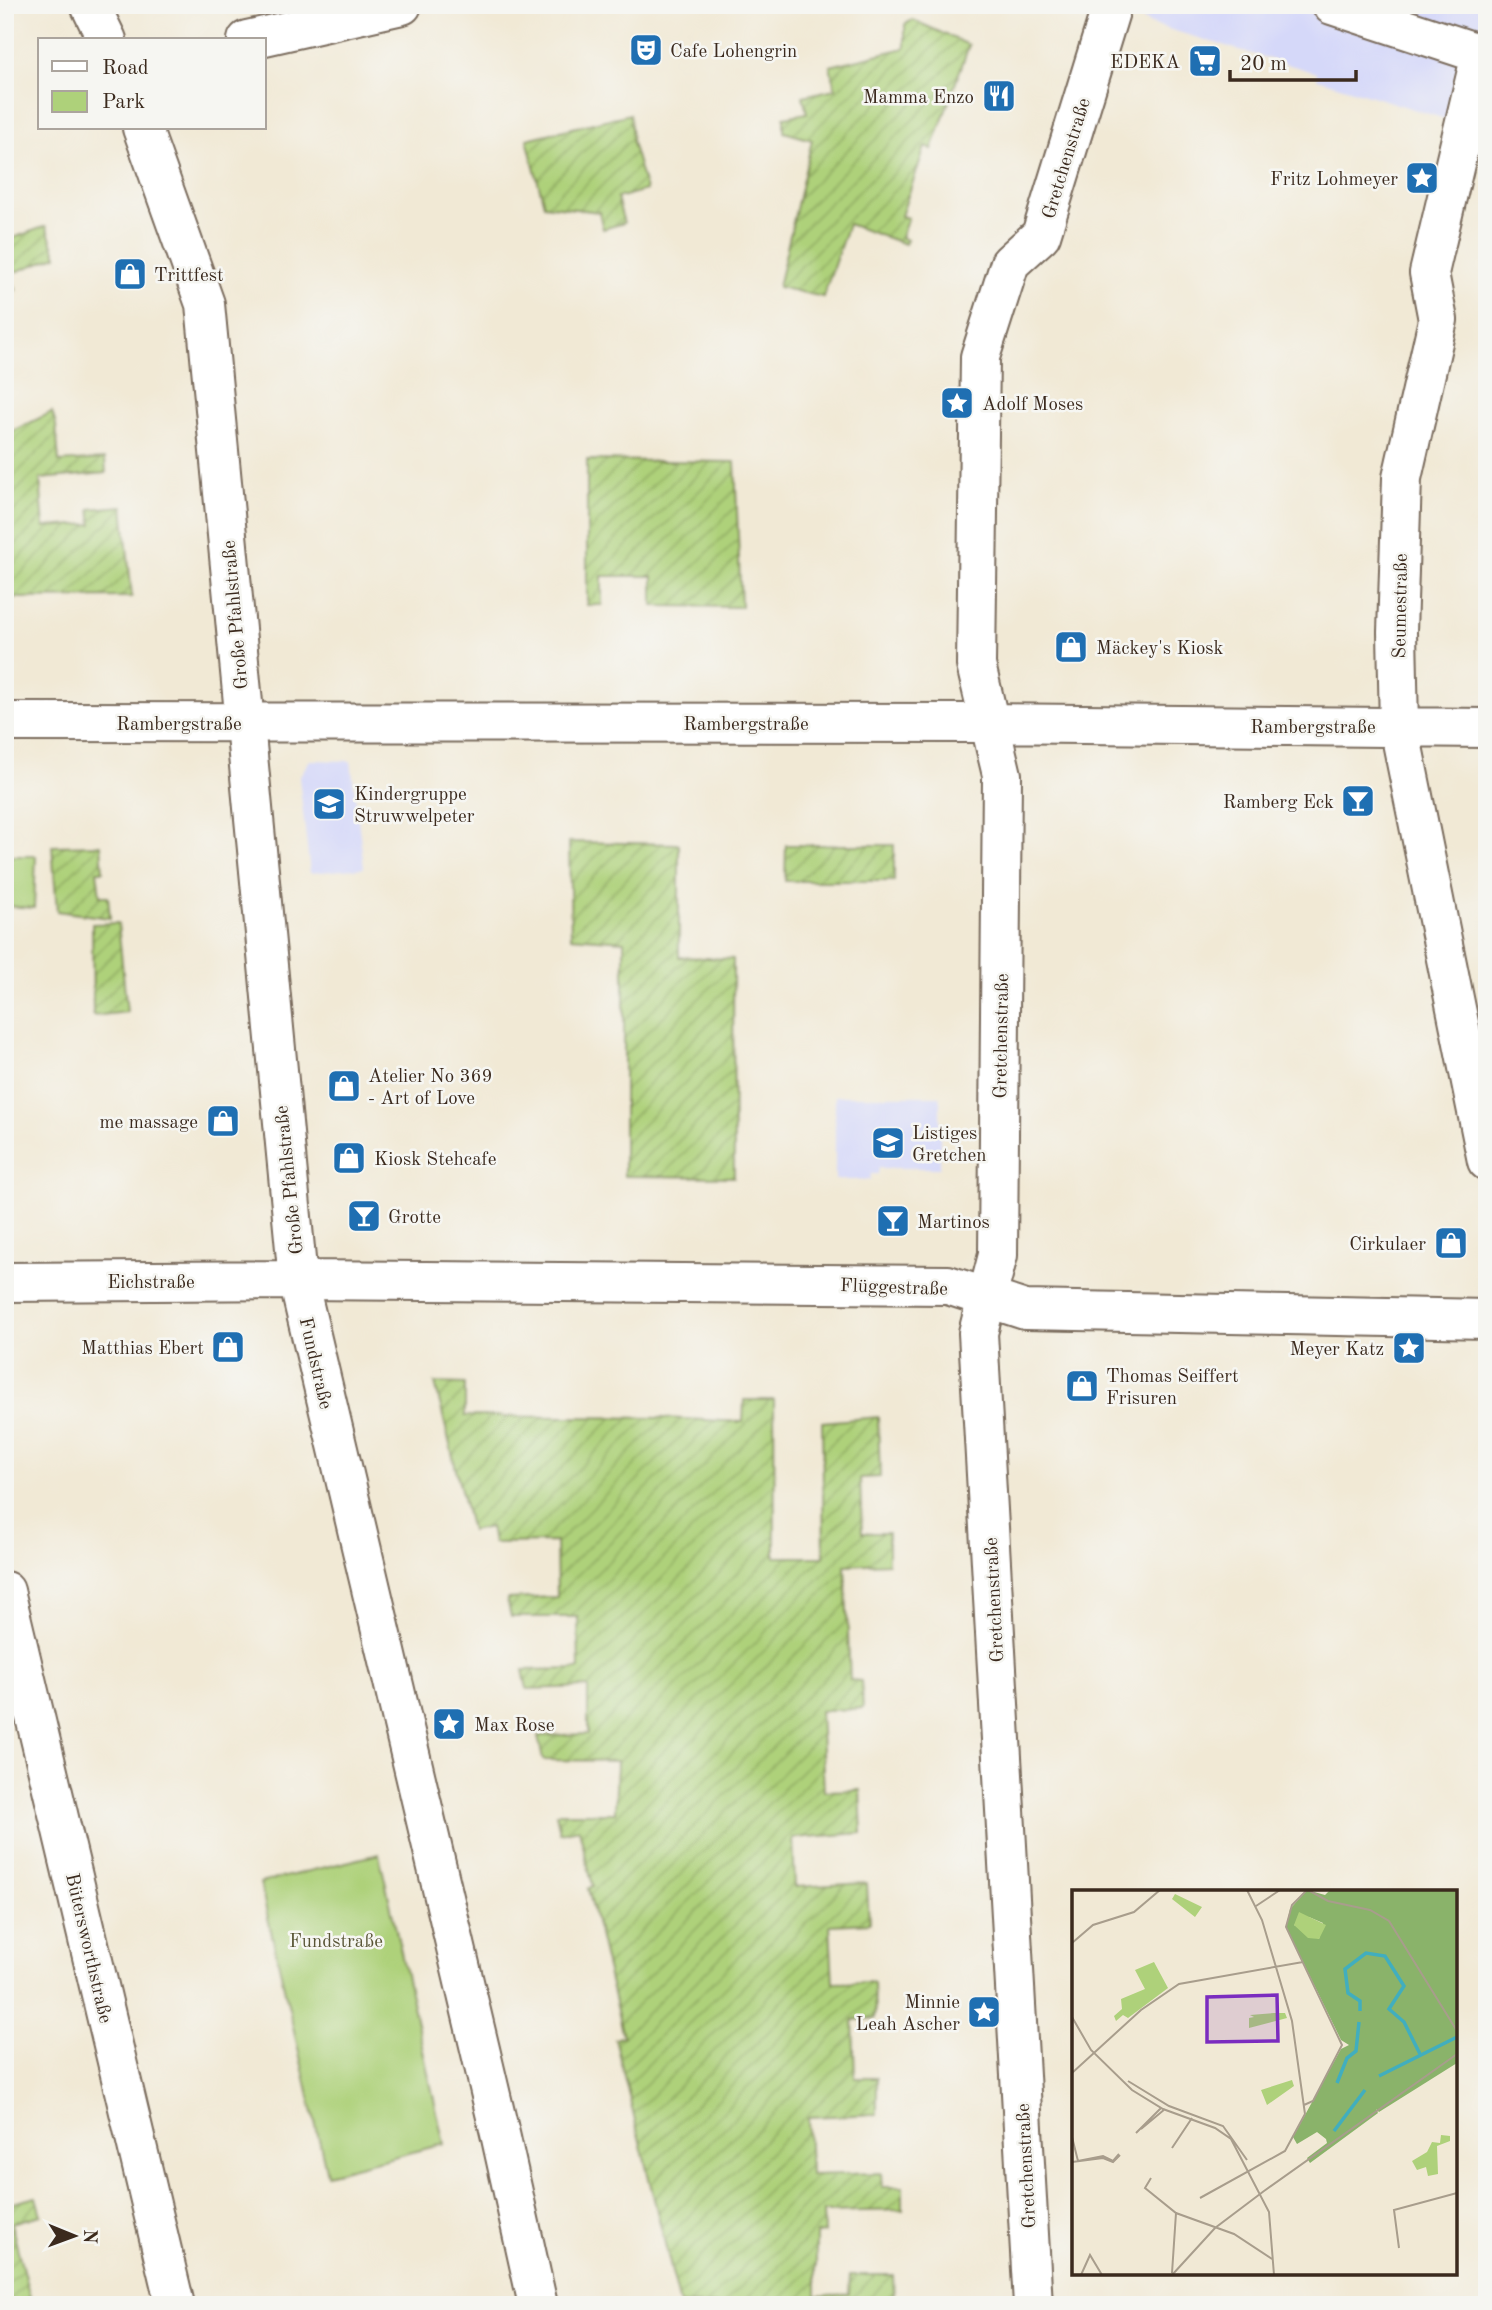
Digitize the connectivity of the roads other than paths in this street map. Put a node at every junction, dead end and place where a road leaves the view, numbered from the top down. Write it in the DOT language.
graph roads {
  1 [pos="90,5"];
  2 [pos="402,5"];
  3 [pos="1112,5"];
  4 [pos="1332,5"];
  5 [pos="106,38"];
  6 [pos="256,38"];
  7 [pos="1484,55"];
  8 [pos="143,130"];
  9 [pos="5,722"];
  10 [pos="244,723"];
  11 [pos="988,723"];
  12 [pos="1399,727"];
  13 [pos="1487,728"];
  14 [pos="1487,1161"];
  15 [pos="298,1280"];
  16 [pos="5,1282"];
  17 [pos="987,1297"];
  18 [pos="1487,1319"];
  19 [pos="5,1591"];
  20 [pos="175,2305"];
  21 [pos="538,2305"];
  22 [pos="1033,2305"];
  1 -- 5 [label="street"];
  2 -- 6 [label="street"];
  3 -- 11 [label="street, Gretchenstraße"];
  4 -- 7 [label="street"];
  7 -- 12 [label="street, Seumestraße"];
  8 -- 10 [label="street, Große Pfahlstraße"];
  9 -- 10 [label="street, Rambergstraße"];
  10 -- 11 [label="street, Rambergstraße"];
  10 -- 15 [label="street, Große Pfahlstraße"];
  11 -- 12 [label="street, Rambergstraße"];
  11 -- 17 [label="street, Gretchenstraße"];
  12 -- 13 [label="street, Rambergstraße"];
  12 -- 14 [label="street, Seumestraße"];
  15 -- 16 [label="street, Eichstraße"];
  15 -- 17 [label="street, Flüggestraße"];
  15 -- 21 [label="street, Fundstraße"];
  17 -- 18 [label="street, Flüggestraße"];
  17 -- 22 [label="street, Gretchenstraße"];
  19 -- 20 [label="street, Bütersworthstraße"];
}
